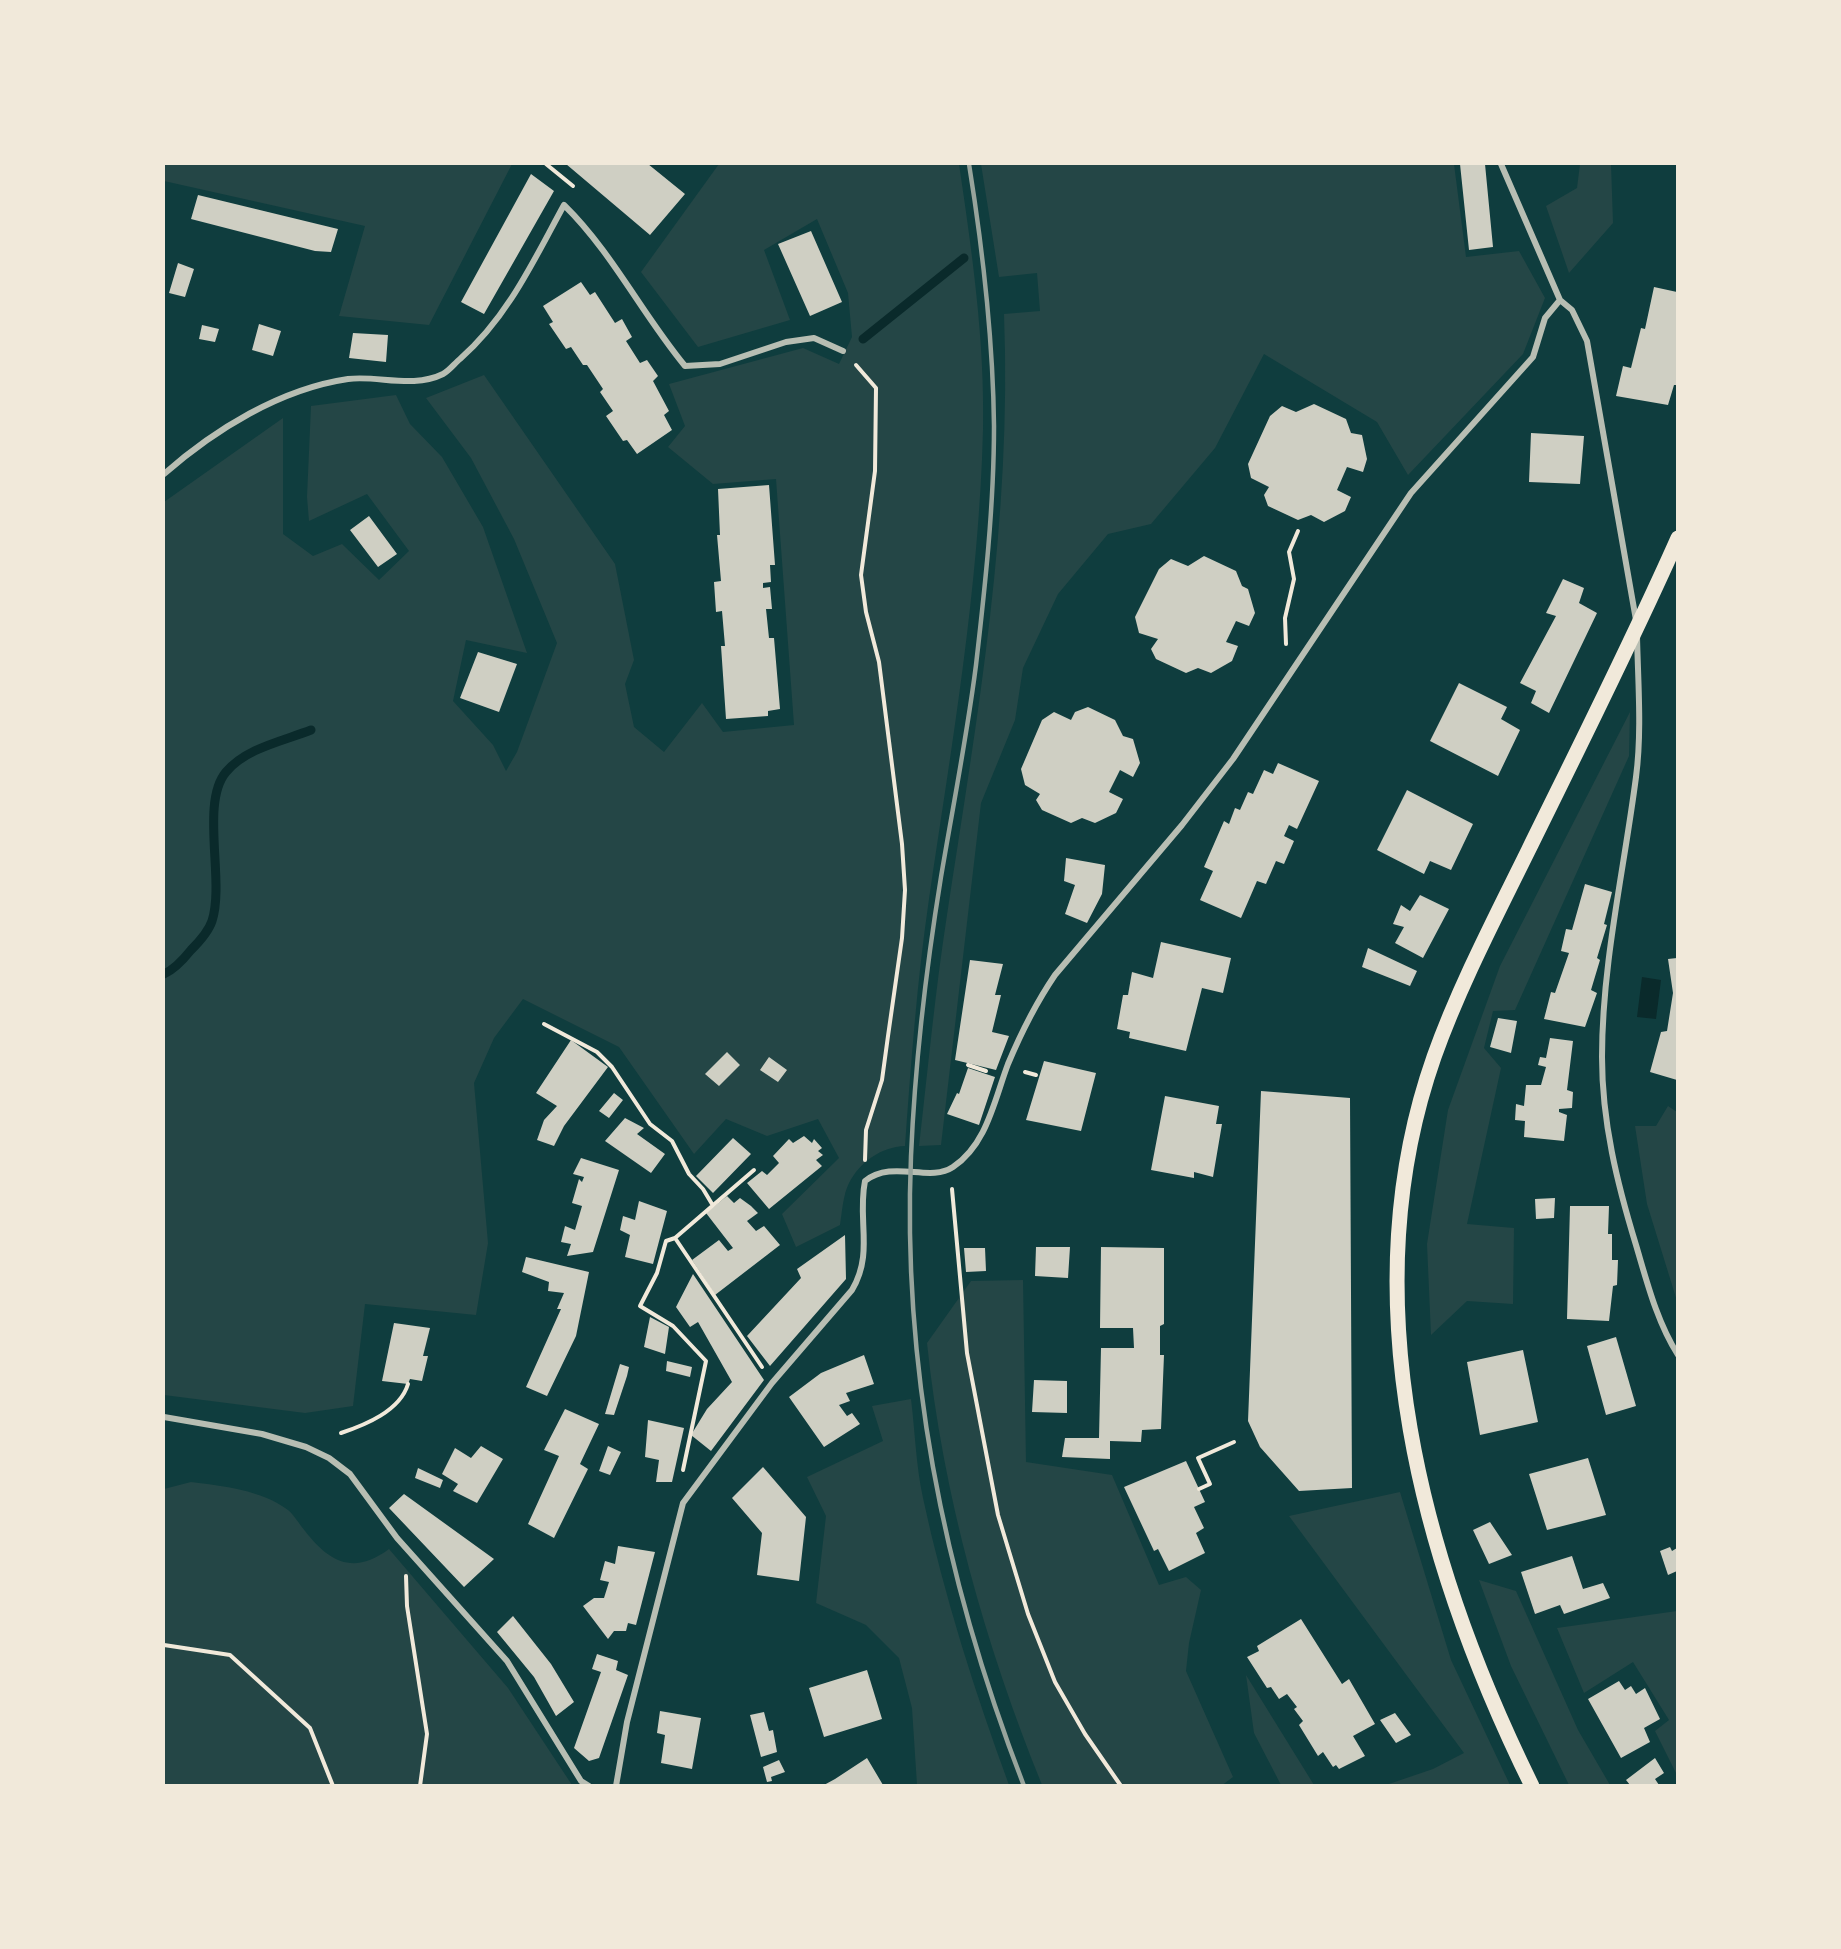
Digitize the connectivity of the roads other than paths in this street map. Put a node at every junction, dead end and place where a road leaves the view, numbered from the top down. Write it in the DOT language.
graph roads {
  1 [pos="1501,164"];
  2 [pos="1560,300"];
  3 [pos="843,351"];
  4 [pos="164,474"];
  5 [pos="1677,538"];
  6 [pos="1637,630"];
  7 [pos="1677,1355"];
  8 [pos="164,1417"];
  9 [pos="589,1785"];
  10 [pos="616,1785"];
  11 [pos="1532,1785"];
  1 -- 2 [label="street"];
  2 -- 6 [label="street"];
  2 -- 10 [label="street"];
  3 -- 4 [label="street"];
  5 -- 6 [label="main road"];
  6 -- 7 [label="street"];
  6 -- 11 [label="main road"];
  8 -- 9 [label="street"];
}
